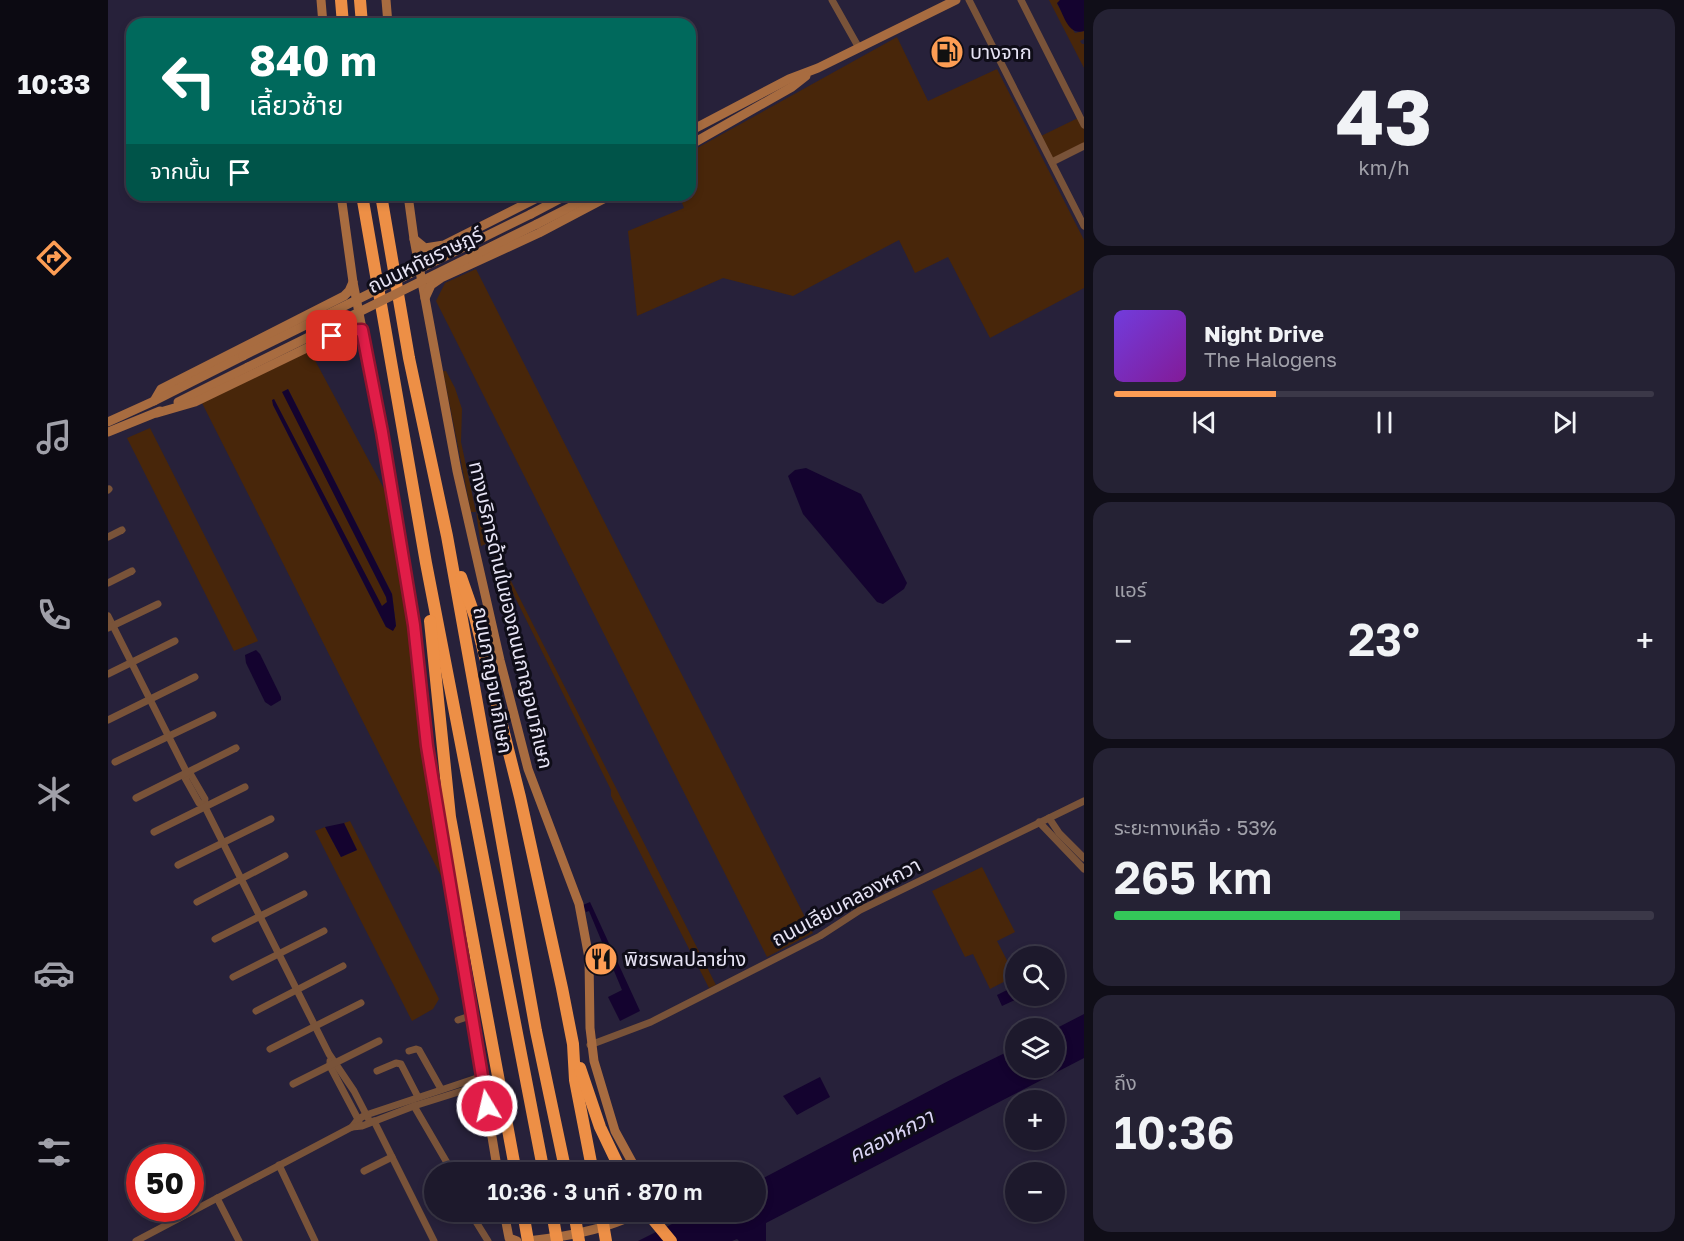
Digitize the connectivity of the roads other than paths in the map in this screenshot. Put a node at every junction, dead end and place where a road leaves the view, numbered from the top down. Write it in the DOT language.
graph roads {
  1 [pos="321,0"];
  2 [pos="341,0"];
  3 [pos="360,0"];
  4 [pos="386,0"];
  5 [pos="832,0"];
  6 [pos="956,0"];
  7 [pos="969,0"];
  8 [pos="1021,0"];
  9 [pos="322,18"];
  10 [pos="342,18"];
  11 [pos="362,18"];
  12 [pos="388,18"];
  13 [pos="859,48"];
  14 [pos="818,68"];
  15 [pos="1084,125"];
  16 [pos="696,128"];
  17 [pos="696,142"];
  18 [pos="1084,146"];
  19 [pos="1052,162"];
  20 [pos="342,201"];
  21 [pos="363,201"];
  22 [pos="382,201"];
  23 [pos="409,201"];
  24 [pos="531,201"];
  25 [pos="556,201"];
  26 [pos="582,201"];
  27 [pos="600,201"];
  28 [pos="1084,226"];
  29 [pos="414,239"];
  30 [pos="353,282"];
  31 [pos="425,298"];
  32 [pos="319,308"];
  33 [pos="362,330"];
  34 [pos="332,336"];
  35 [pos="154,401"];
  36 [pos="157,413"];
  37 [pos="108,422"];
  38 [pos="108,432"];
  39 [pos="123,530"];
  40 [pos="447,536"];
  41 [pos="108,537"];
  42 [pos="426,562"];
  43 [pos="132,571"];
  44 [pos="108,583"];
  45 [pos="158,604"];
  46 [pos="108,616"];
  47 [pos="110,627"];
  48 [pos="175,640"];
  49 [pos="131,663"];
  50 [pos="108,674"];
  51 [pos="195,677"];
  52 [pos="150,699"];
  53 [pos="213,715"];
  54 [pos="108,720"];
  55 [pos="168,735"];
  56 [pos="236,748"];
  57 [pos="116,762"];
  58 [pos="187,772"];
  59 [pos="245,787"];
  60 [pos="136,798"];
  61 [pos="1084,801"];
  62 [pos="205,806"];
  63 [pos="1049,818"];
  64 [pos="271,819"];
  65 [pos="1039,822"];
  66 [pos="154,832"];
  67 [pos="223,842"];
  68 [pos="285,856"];
  69 [pos="1084,858"];
  70 [pos="178,865"];
  71 [pos="1084,869"];
  72 [pos="241,879"];
  73 [pos="304,894"];
  74 [pos="197,902"];
  75 [pos="260,917"];
  76 [pos="324,931"];
  77 [pos="215,939"];
  78 [pos="279,953"];
  79 [pos="343,966"];
  80 [pos="232,977"];
  81 [pos="297,990"];
  82 [pos="361,1004"];
  83 [pos="256,1011"];
  84 [pos="473,1015"];
  85 [pos="458,1020"];
  86 [pos="315,1027"];
  87 [pos="379,1041"];
  88 [pos="573,1044"];
  89 [pos="590,1045"];
  90 [pos="270,1049"];
  91 [pos="409,1052"];
  92 [pos="333,1064"];
  93 [pos="377,1071"];
  94 [pos="483,1080"];
  95 [pos="293,1084"];
  96 [pos="441,1089"];
  97 [pos="354,1091"];
  98 [pos="346,1096"];
  99 [pos="418,1097"];
  100 [pos="414,1106"];
  101 [pos="366,1115"];
  102 [pos="360,1122"];
  103 [pos="372,1122"];
  104 [pos="392,1157"];
  105 [pos="447,1162"];
  106 [pos="496,1162"];
  107 [pos="514,1162"];
  108 [pos="542,1162"];
  109 [pos="565,1162"];
  110 [pos="591,1162"];
  111 [pos="617,1162"];
  112 [pos="632,1162"];
  113 [pos="279,1165"];
  114 [pos="364,1171"];
  115 [pos="217,1198"];
  116 [pos="476,1222"];
  117 [pos="511,1222"];
  118 [pos="523,1222"];
  119 [pos="554,1222"];
  120 [pos="576,1222"];
  121 [pos="603,1222"];
  122 [pos="616,1222"];
  123 [pos="655,1222"];
  124 [pos="523,1240"];
  125 [pos="136,1241"];
  126 [pos="239,1241"];
  127 [pos="315,1241"];
  128 [pos="434,1241"];
  129 [pos="488,1241"];
  130 [pos="557,1241"];
  131 [pos="579,1241"];
  132 [pos="606,1241"];
  133 [pos="671,1241"];
  1 -- 9 [label="main road"];
  2 -- 10 [label="highway"];
  3 -- 11 [label="highway"];
  4 -- 12 [label="main road"];
  5 -- 13 [label="street"];
  6 -- 13 [label="main road"];
  7 -- 19 [label="street"];
  8 -- 15 [label="street"];
  13 -- 14 [label="main road"];
  14 -- 16 [label="main road"];
  14 -- 17 [label="main road"];
  18 -- 19 [label="street"];
  19 -- 28 [label="street"];
  20 -- 30 [label="main road"];
  21 -- 42 [label="highway"];
  22 -- 40 [label="highway, ถนนกาญจนาภิเษก"];
  23 -- 29 [label="main road, ทางบริการด้านในของถนนกาญจนาภิเษก"];
  24 -- 29 [label="main road"];
  25 -- 35 [label="main road, ถนนหทัยราษฎร์, bridge"];
  26 -- 36 [label="main road, ถนนหทัยราษฎร์, bridge"];
  27 -- 31 [label="main road"];
  29 -- 31 [label="main road, ทางบริการด้านในของถนนกาญจนาภิเษก"];
  30 -- 32 [label="main road"];
  30 -- 33 [label="main road"];
  31 -- 89 [label="main road, ทางบริการด้านในของถนนกาญจนาภิเษก"];
  32 -- 34 [label="main road"];
  32 -- 35 [label="main road"];
  33 -- 34 [label="main road"];
  33 -- 84 [label="main road"];
  34 -- 36 [label="main road"];
  35 -- 37 [label="main road, ถนนหทัยราษฎร์"];
  36 -- 38 [label="main road, ถนนหทัยราษฎร์"];
  39 -- 41 [label="street"];
  40 -- 88 [label="highway"];
  40 -- 109 [label="highway, ถนนกาญจนาภิเษก"];
  42 -- 107 [label="highway"];
  42 -- 108 [label="highway"];
  43 -- 44 [label="street"];
  45 -- 47 [label="street"];
  46 -- 47 [label="street"];
  47 -- 49 [label="street"];
  48 -- 49 [label="street"];
  49 -- 50 [label="street"];
  49 -- 52 [label="street"];
  51 -- 52 [label="street"];
  52 -- 54 [label="street"];
  52 -- 55 [label="street"];
  53 -- 55 [label="street"];
  55 -- 57 [label="street"];
  55 -- 58 [label="street"];
  56 -- 58 [label="street"];
  58 -- 60 [label="street"];
  58 -- 62 [label="street"];
  59 -- 62 [label="street"];
  61 -- 63 [label="street, ถนนเลียบคลองหกวา"];
  62 -- 66 [label="street"];
  62 -- 67 [label="street"];
  63 -- 65 [label="street, ถนนเลียบคลองหกวา"];
  63 -- 69 [label="street"];
  64 -- 67 [label="street"];
  65 -- 71 [label="street"];
  65 -- 89 [label="street, ถนนเลียบคลองหกวา"];
  67 -- 70 [label="street"];
  67 -- 72 [label="street"];
  68 -- 72 [label="street"];
  72 -- 74 [label="street"];
  72 -- 75 [label="street"];
  73 -- 75 [label="street"];
  75 -- 77 [label="street"];
  75 -- 78 [label="street"];
  76 -- 78 [label="street"];
  78 -- 80 [label="street"];
  78 -- 81 [label="street"];
  79 -- 81 [label="street"];
  81 -- 83 [label="street"];
  81 -- 86 [label="street"];
  82 -- 86 [label="street"];
  84 -- 85 [label="street"];
  84 -- 94 [label="main road"];
  86 -- 90 [label="street"];
  86 -- 92 [label="street"];
  87 -- 92 [label="street"];
  88 -- 110 [label="highway"];
  88 -- 111 [label="highway"];
  89 -- 112 [label="main road, ทางบริการด้านในของถนนกาญจนาภิเษก"];
  91 -- 96 [label="street"];
  92 -- 95 [label="street"];
  92 -- 97 [label="street"];
  92 -- 98 [label="street"];
  93 -- 99 [label="street"];
  94 -- 96 [label="street"];
  94 -- 100 [label="street"];
  94 -- 106 [label="main road"];
  96 -- 99 [label="street"];
  97 -- 98 [label="street"];
  97 -- 101 [label="street"];
  98 -- 102 [label="street"];
  99 -- 101 [label="street"];
  100 -- 103 [label="street"];
  100 -- 105 [label="street"];
  101 -- 102 [label="street"];
  101 -- 103 [label="street"];
  102 -- 103 [label="street"];
  102 -- 113 [label="street"];
  103 -- 104 [label="street"];
  104 -- 114 [label="street"];
  104 -- 128 [label="street"];
  113 -- 115 [label="street"];
  113 -- 127 [label="street"];
  115 -- 125 [label="street"];
  115 -- 126 [label="street"];
  116 -- 129 [label="street"];
  117 -- 124 [label="main road"];
  118 -- 124 [label="highway"];
  119 -- 130 [label="highway, bridge"];
  120 -- 131 [label="highway, bridge"];
  121 -- 132 [label="highway, bridge"];
  122 -- 124 [label="main road"];
  123 -- 133 [label="highway"];
}
